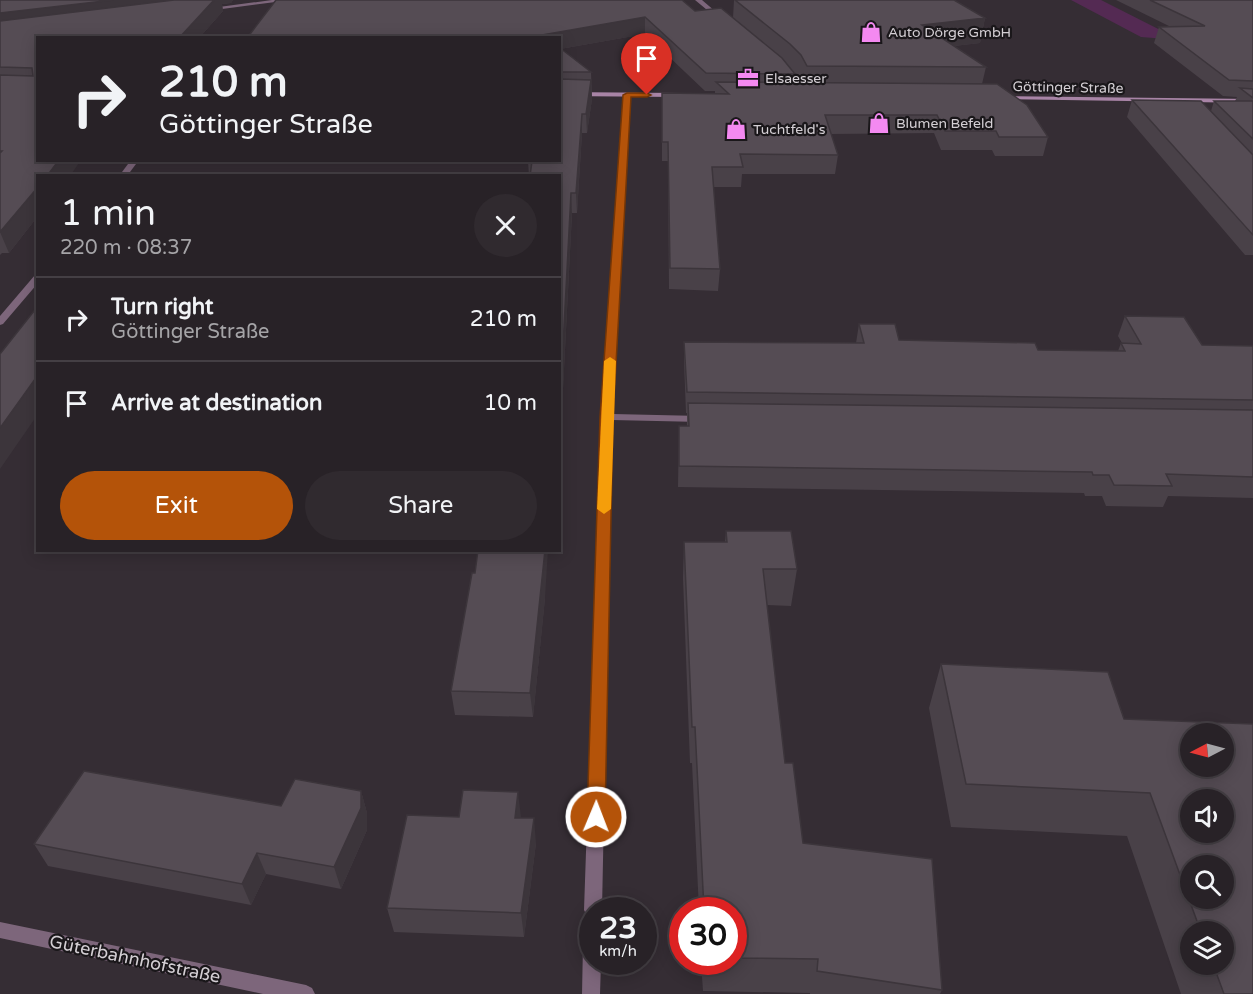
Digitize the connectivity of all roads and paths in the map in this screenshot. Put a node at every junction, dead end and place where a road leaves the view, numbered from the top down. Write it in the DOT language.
graph roads {
  1 [pos="288,0"];
  2 [pos="698,0"];
  3 [pos="196,11"];
  4 [pos="729,26"];
  5 [pos="561,94"];
  6 [pos="627,95"];
  7 [pos="693,95"];
  8 [pos="994,98"];
  9 [pos="1185,100"];
  10 [pos="1253,100"];
  11 [pos="1196,111"];
  12 [pos="36,279"];
  13 [pos="0,322"];
  14 [pos="607,417"];
  15 [pos="713,419"];
  16 [pos="593,897"];
  17 [pos="0,930"];
  18 [pos="591,975"];
  19 [pos="306,994"];
  20 [pos="591,994"];
  1 -- 3 [label="street"];
  2 -- 4 [label="street"];
  5 -- 6 [label="main road"];
  6 -- 7 [label="main road"];
  6 -- 14 [label="street"];
  8 -- 9 [label="main road, Göttinger Straße"];
  9 -- 10 [label="main road, Göttinger Straße"];
  9 -- 11 [label="street"];
  12 -- 13 [label="street"];
  14 -- 15 [label="street"];
  14 -- 16 [label="street"];
  17 -- 19 [label="street, Güterbahnhofstraße"];
  18 -- 20 [label="street"];
}
